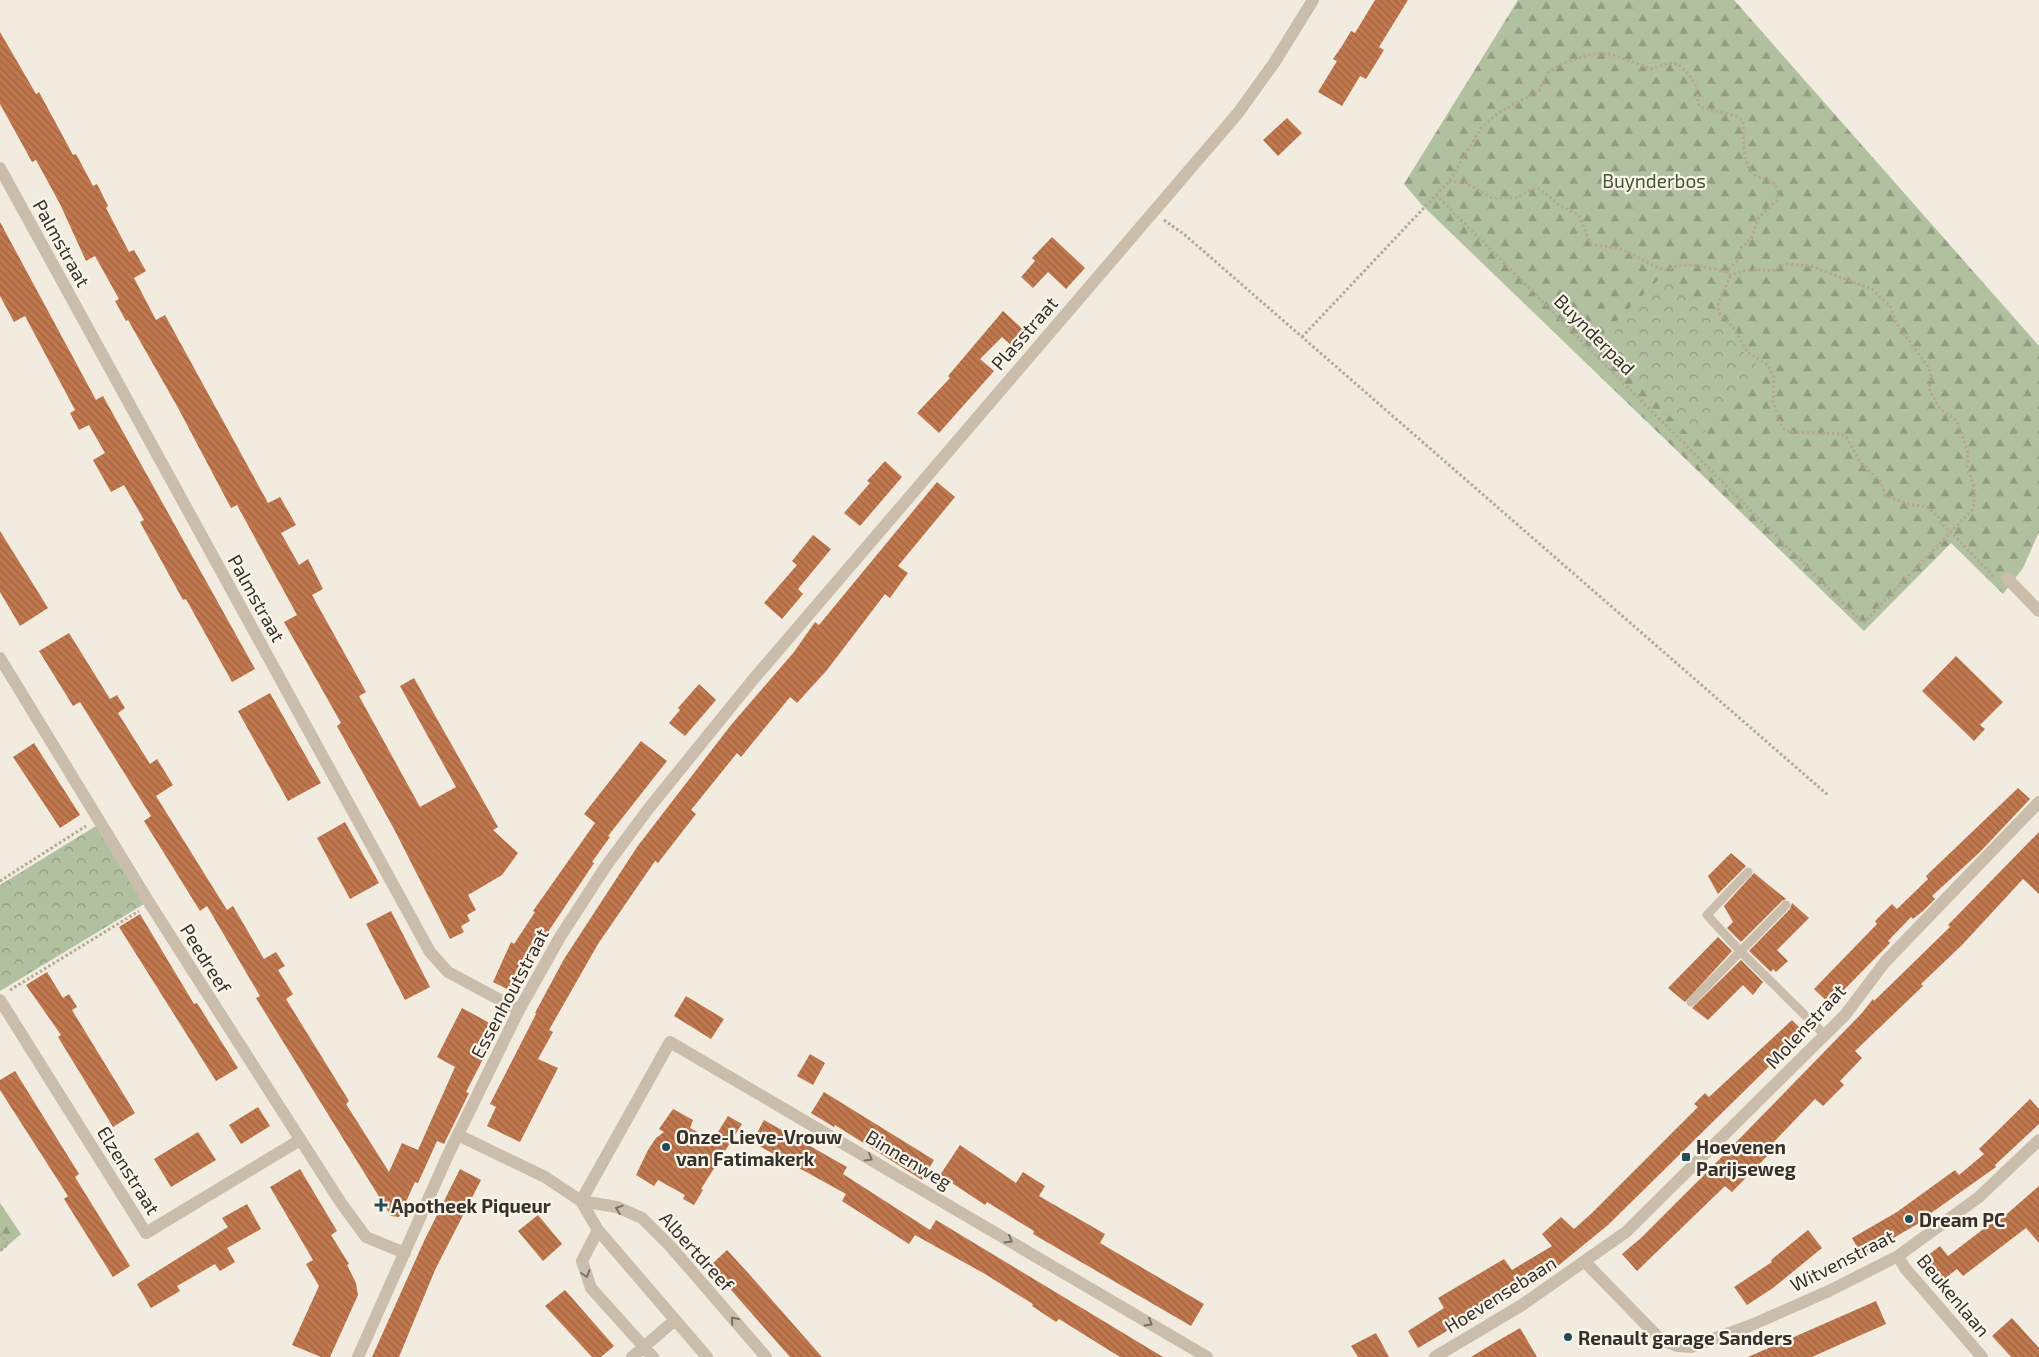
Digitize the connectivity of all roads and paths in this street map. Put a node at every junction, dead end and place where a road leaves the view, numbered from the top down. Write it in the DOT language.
graph roads {
  1 [pos="1313,0"];
  2 [pos="0,168"];
  3 [pos="1448,182"];
  4 [pos="1436,195"];
  5 [pos="1153,213"];
  6 [pos="1726,272"];
  7 [pos="1731,275"];
  8 [pos="1302,337"];
  9 [pos="1951,532"];
  10 [pos="2007,578"];
  11 [pos="2039,611"];
  12 [pos="0,658"];
  13 [pos="751,682"];
  14 [pos="1829,796"];
  15 [pos="2039,802"];
  16 [pos="98,820"];
  17 [pos="1748,872"];
  18 [pos="0,880"];
  19 [pos="150,904"];
  20 [pos="1786,905"];
  21 [pos="1740,951"];
  22 [pos="4,995"];
  23 [pos="1691,1002"];
  24 [pos="519,1010"];
  25 [pos="1825,1035"];
  26 [pos="458,1135"];
  27 [pos="300,1140"];
  28 [pos="2039,1140"];
  29 [pos="581,1201"];
  30 [pos="598,1230"];
  31 [pos="0,1234"];
  32 [pos="0,1251"];
  33 [pos="405,1253"];
  34 [pos="1898,1256"];
  35 [pos="1585,1262"];
  36 [pos="674,1320"];
  37 [pos="644,1346"];
  38 [pos="1694,1352"];
  39 [pos="358,1357"];
  40 [pos="632,1357"];
  41 [pos="653,1357"];
  42 [pos="707,1357"];
  43 [pos="766,1357"];
  44 [pos="1206,1357"];
  45 [pos="1435,1357"];
  46 [pos="1982,1357"];
  1 -- 5 [label="street, Plasstraat"];
  2 -- 24 [label="street, Palmstraat"];
  3 -- 4 [label="path"];
  3 -- 6 [label="path"];
  3 -- 6 [label="path"];
  4 -- 8 [label="path"];
  4 -- 9 [label="path, Buynderpad"];
  5 -- 8 [label="path"];
  5 -- 13 [label="street, Plasstraat"];
  6 -- 7 [label="path"];
  7 -- 9 [label="path"];
  7 -- 9 [label="path"];
  8 -- 14 [label="path"];
  9 -- 10 [label="path"];
  10 -- 11 [label="street"];
  12 -- 16 [label="street, Peedreef"];
  13 -- 24 [label="street, Essenhoutstraat"];
  15 -- 25 [label="street, Molenstraat"];
  16 -- 18 [label="path"];
  16 -- 19 [label="street, Peedreef"];
  17 -- 21 [label="lane"];
  19 -- 22 [label="path"];
  19 -- 27 [label="street, Peedreef"];
  20 -- 21 [label="lane"];
  21 -- 23 [label="lane"];
  21 -- 25 [label="lane"];
  22 -- 27 [label="street, Elzenstraat"];
  24 -- 26 [label="street, Essenhoutstraat"];
  25 -- 35 [label="street, Molenstraat"];
  26 -- 29 [label="street, Albertdreef"];
  26 -- 33 [label="street, Essenhoutstraat"];
  27 -- 33 [label="street, Peedreef"];
  28 -- 34 [label="street, Witvenstraat"];
  29 -- 30 [label="street, Albertdreef"];
  43 -- 29 [label="street, Albertdreef, one-way"];
  29 -- 44 [label="street, Binnenweg, one-way"];
  30 -- 36 [label="street, Albertdreef"];
  30 -- 37 [label="street, one-way"];
  31 -- 32 [label="path"];
  33 -- 39 [label="street, Essenhoutstraat"];
  34 -- 38 [label="street, Witvenstraat"];
  34 -- 46 [label="street, Beukenlaan"];
  35 -- 38 [label="street"];
  35 -- 45 [label="street, Hoevensebaan"];
  36 -- 37 [label="street"];
  36 -- 42 [label="street, Albertdreef"];
  37 -- 40 [label="street"];
  37 -- 41 [label="street"];
}
